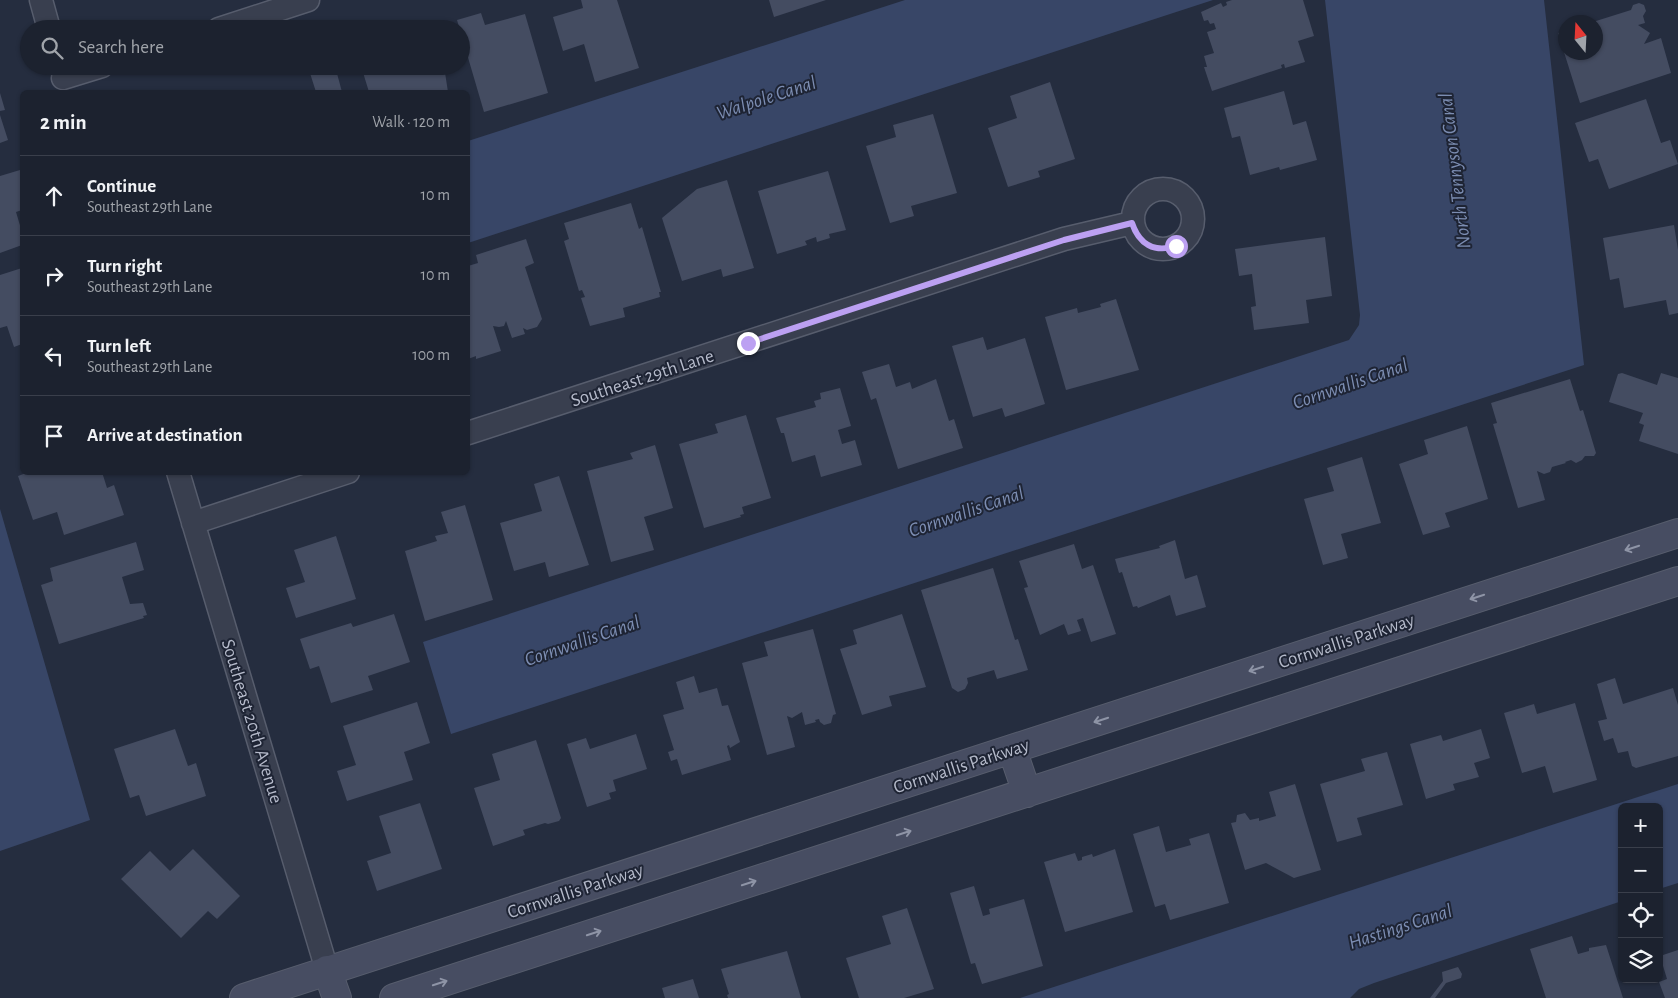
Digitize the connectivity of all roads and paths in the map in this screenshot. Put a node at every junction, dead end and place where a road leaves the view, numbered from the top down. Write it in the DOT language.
graph roads {
  1 [pos="41,0"];
  2 [pos="308,0"];
  3 [pos="47,20"];
  4 [pos="247,20"];
  5 [pos="1132,223"];
  6 [pos="470,432"];
  7 [pos="179,475"];
  8 [pos="339,475"];
  9 [pos="193,523"];
  10 [pos="1678,533"];
  11 [pos="1678,581"];
  12 [pos="1012,749"];
  13 [pos="1027,793"];
  14 [pos="327,970"];
  15 [pos="244,998"];
  16 [pos="337,998"];
  17 [pos="394,998"];
  1 -- 3 [label="street"];
  2 -- 4 [label="street"];
  5 -- 6 [label="street, Southeast 29th Lane"];
  7 -- 9 [label="street, Southeast 20th Avenue"];
  8 -- 9 [label="street"];
  9 -- 14 [label="street, Southeast 20th Avenue"];
  10 -- 12 [label="street, Cornwallis Parkway, one-way"];
  11 -- 13 [label="street"];
  12 -- 13 [label="street"];
  12 -- 14 [label="street, Cornwallis Parkway"];
  17 -- 13 [label="street, one-way"];
  14 -- 15 [label="street, Cornwallis Parkway"];
  14 -- 16 [label="street"];
}
